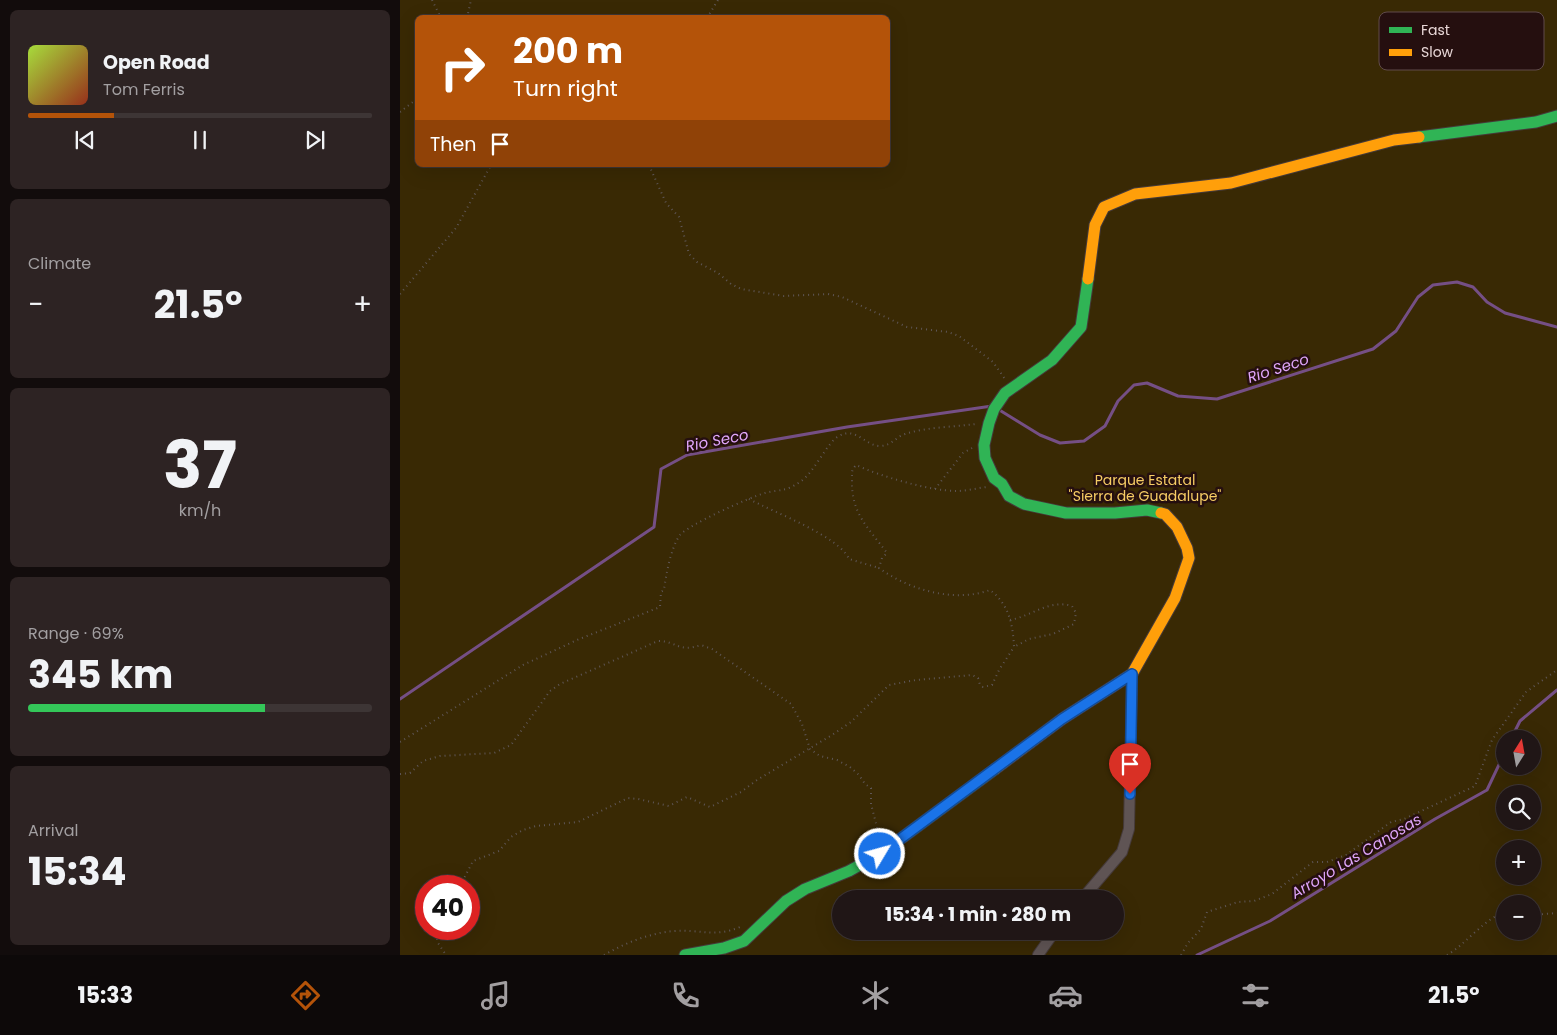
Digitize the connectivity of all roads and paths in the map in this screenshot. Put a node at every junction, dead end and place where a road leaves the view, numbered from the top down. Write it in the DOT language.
graph roads {
  1 [pos="432,0"];
  2 [pos="471,0"];
  3 [pos="718,0"];
  4 [pos="440,15"];
  5 [pos="467,15"];
  6 [pos="709,15"];
  7 [pos="415,100"];
  8 [pos="400,112"];
  9 [pos="1557,116"];
  10 [pos="490,167"];
  11 [pos="650,167"];
  12 [pos="400,294"];
  13 [pos="1006,393"];
  14 [pos="989,422"];
  15 [pos="984,445"];
  16 [pos="1002,484"];
  17 [pos="935,489"];
  18 [pos="749,499"];
  19 [pos="879,568"];
  20 [pos="1010,620"];
  21 [pos="1014,647"];
  22 [pos="1557,670"];
  23 [pos="1132,674"];
  24 [pos="400,742"];
  25 [pos="810,749"];
  26 [pos="400,774"];
  27 [pos="883,852"];
  28 [pos="466,875"];
  29 [pos="1090,890"];
  30 [pos="1557,913"];
  31 [pos="1541,914"];
  32 [pos="1496,916"];
  33 [pos="742,926"];
  34 [pos="437,940"];
  35 [pos="1049,940"];
  36 [pos="446,955"];
  37 [pos="604,955"];
  38 [pos="685,955"];
  39 [pos="1038,955"];
  40 [pos="1182,955"];
  41 [pos="1446,955"];
  1 -- 4 [label="path"];
  2 -- 5 [label="path"];
  3 -- 6 [label="path"];
  7 -- 8 [label="path"];
  9 -- 13 [label="street"];
  10 -- 12 [label="path"];
  11 -- 13 [label="path"];
  13 -- 14 [label="street"];
  14 -- 15 [label="street"];
  14 -- 18 [label="path"];
  15 -- 16 [label="street"];
  15 -- 17 [label="path"];
  16 -- 17 [label="path"];
  16 -- 23 [label="street"];
  17 -- 19 [label="path"];
  18 -- 19 [label="path"];
  18 -- 24 [label="path"];
  19 -- 20 [label="path"];
  20 -- 21 [label="path"];
  20 -- 21 [label="path"];
  21 -- 25 [label="path"];
  22 -- 40 [label="path"];
  23 -- 27 [label="street"];
  23 -- 29 [label="street"];
  25 -- 26 [label="path"];
  25 -- 27 [label="path"];
  25 -- 28 [label="path"];
  27 -- 38 [label="street"];
  30 -- 31 [label="path"];
  32 -- 41 [label="path"];
  33 -- 37 [label="path"];
  34 -- 36 [label="path"];
  35 -- 39 [label="street"];
}
